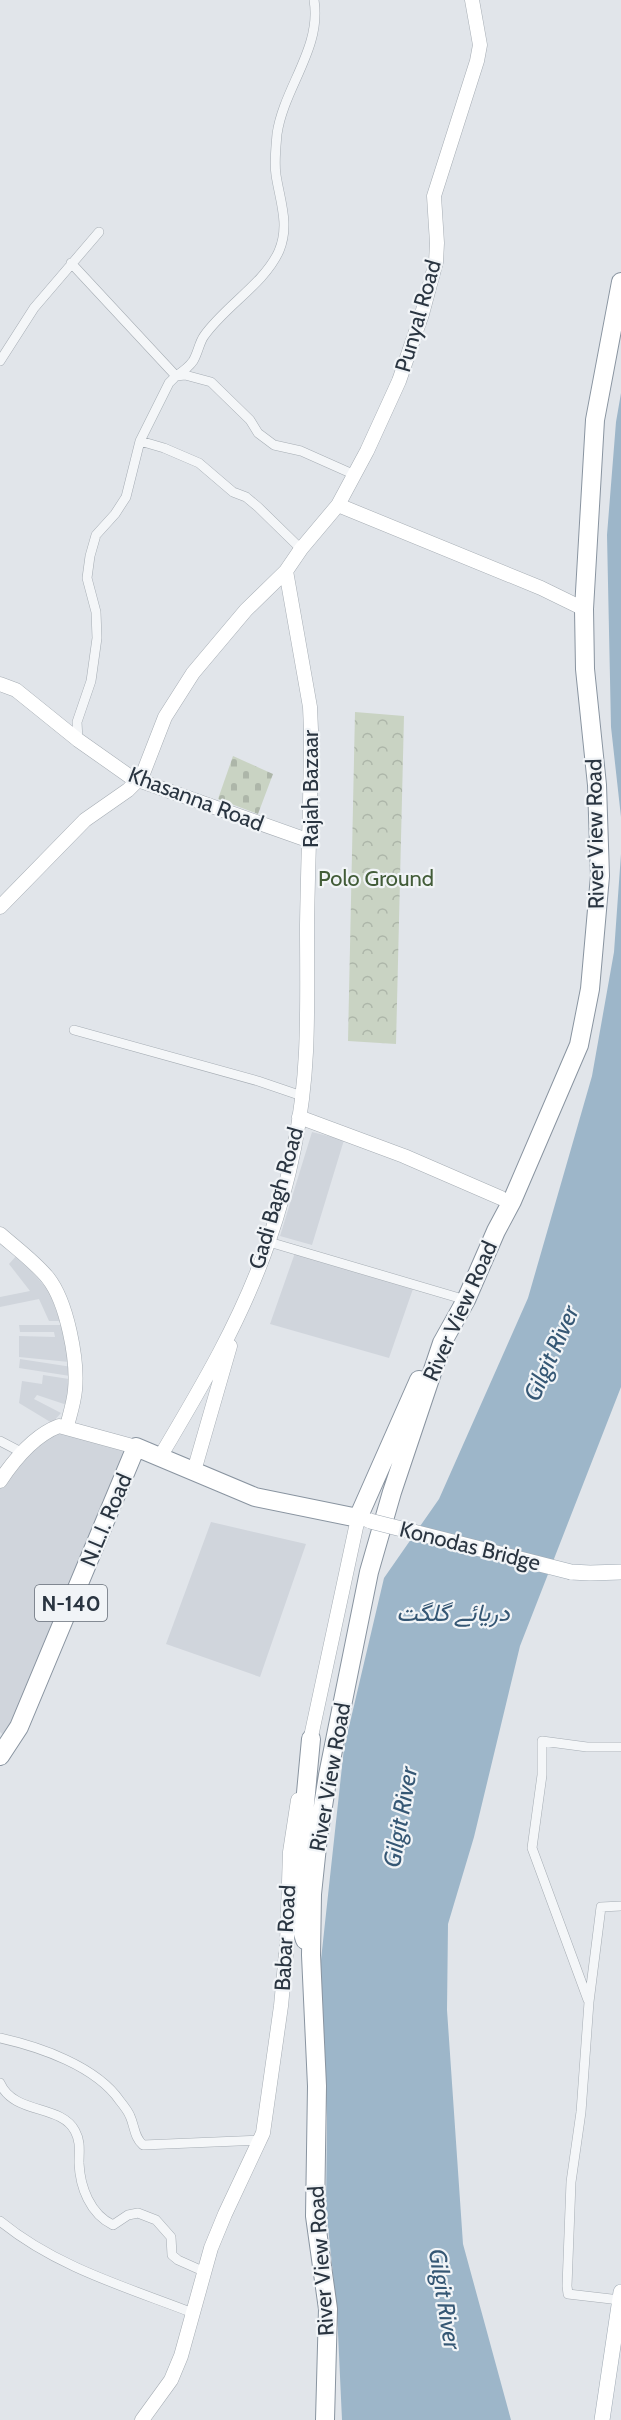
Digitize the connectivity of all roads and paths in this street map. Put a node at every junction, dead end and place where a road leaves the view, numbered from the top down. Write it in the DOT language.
graph roads {
  1 [pos="314,0"];
  2 [pos="472,0"];
  3 [pos="99,232"];
  4 [pos="71,263"];
  5 [pos="621,282"];
  6 [pos="0,361"];
  7 [pos="176,376"];
  8 [pos="140,441"];
  9 [pos="355,475"];
  10 [pos="338,506"];
  11 [pos="301,549"];
  12 [pos="286,571"];
  13 [pos="584,609"];
  14 [pos="0,684"];
  15 [pos="78,740"];
  16 [pos="138,780"];
  17 [pos="310,841"];
  18 [pos="0,907"];
  19 [pos="74,1030"];
  20 [pos="302,1096"];
  21 [pos="299,1117"];
  22 [pos="501,1198"];
  23 [pos="0,1234"];
  24 [pos="269,1242"];
  25 [pos="466,1300"];
  26 [pos="442,1343"];
  27 [pos="212,1385"];
  28 [pos="67,1426"];
  29 [pos="0,1442"];
  30 [pos="136,1447"];
  31 [pos="23,1453"];
  32 [pos="159,1457"];
  33 [pos="194,1471"];
  34 [pos="0,1481"];
  35 [pos="364,1520"];
  36 [pos="621,1572"];
  37 [pos="311,1739"];
  38 [pos="4,1744"];
  39 [pos="621,1747"];
  40 [pos="621,1906"];
  41 [pos="311,1955"];
  42 [pos="589,2002"];
  43 [pos="0,2038"];
  44 [pos="0,2083"];
  45 [pos="261,2140"];
  46 [pos="0,2221"];
  47 [pos="205,2272"];
  48 [pos="620,2296"];
  49 [pos="193,2313"];
  50 [pos="142,2420"];
  51 [pos="325,2420"];
  52 [pos="602,2420"];
  1 -- 7 [label="street"];
  2 -- 9 [label="main road, Punyal Road"];
  3 -- 4 [label="street"];
  4 -- 6 [label="street"];
  4 -- 7 [label="street"];
  5 -- 13 [label="highway, River View Road"];
  7 -- 8 [label="street"];
  7 -- 9 [label="street"];
  8 -- 11 [label="street"];
  8 -- 15 [label="street"];
  9 -- 10 [label="main road, Punyal Road"];
  10 -- 11 [label="main road, Punyal Road"];
  10 -- 13 [label="main road"];
  11 -- 12 [label="main road, Punyal Road"];
  12 -- 16 [label="main road, Punyal Road"];
  12 -- 17 [label="main road, Rajah Bazaar"];
  13 -- 25 [label="highway, River View Road"];
  14 -- 15 [label="main road, Khasanna Road"];
  15 -- 16 [label="main road, Khasanna Road"];
  16 -- 17 [label="main road, Khasanna Road"];
  16 -- 18 [label="main road"];
  17 -- 20 [label="main road, Rajah Bazaar"];
  19 -- 20 [label="street"];
  20 -- 21 [label="main road, Rajah Bazaar"];
  21 -- 22 [label="main road"];
  21 -- 24 [label="main road, Gadi Bagh Road"];
  23 -- 28 [label="main road"];
  24 -- 25 [label="street"];
  24 -- 27 [label="main road, Gadi Bagh Road"];
  25 -- 26 [label="highway, River View Road"];
  26 -- 35 [label="highway"];
  26 -- 41 [label="highway, River View Road"];
  27 -- 32 [label="main road, Gadi Bagh Road"];
  27 -- 33 [label="main road, Gadi Bagh Road"];
  28 -- 30 [label="main road"];
  28 -- 31 [label="main road"];
  29 -- 31 [label="street"];
  30 -- 32 [label="highway"];
  30 -- 38 [label="highway, N.L.I. Road / N-140"];
  31 -- 34 [label="main road"];
  32 -- 33 [label="highway"];
  33 -- 35 [label="highway"];
  35 -- 36 [label="main road, Konodas Bridge, bridge"];
  35 -- 37 [label="main road, Babar Road"];
  37 -- 41 [label="highway"];
  37 -- 45 [label="main road, Babar Road"];
  39 -- 42 [label="street"];
  40 -- 42 [label="street"];
  41 -- 51 [label="highway, River View Road"];
  42 -- 48 [label="street"];
  43 -- 45 [label="street"];
  44 -- 47 [label="street"];
  45 -- 47 [label="main road, Babar Road"];
  46 -- 49 [label="street"];
  47 -- 49 [label="main road, Babar Road"];
  48 -- 52 [label="main road"];
  49 -- 50 [label="main road, Babar Road"];
}
